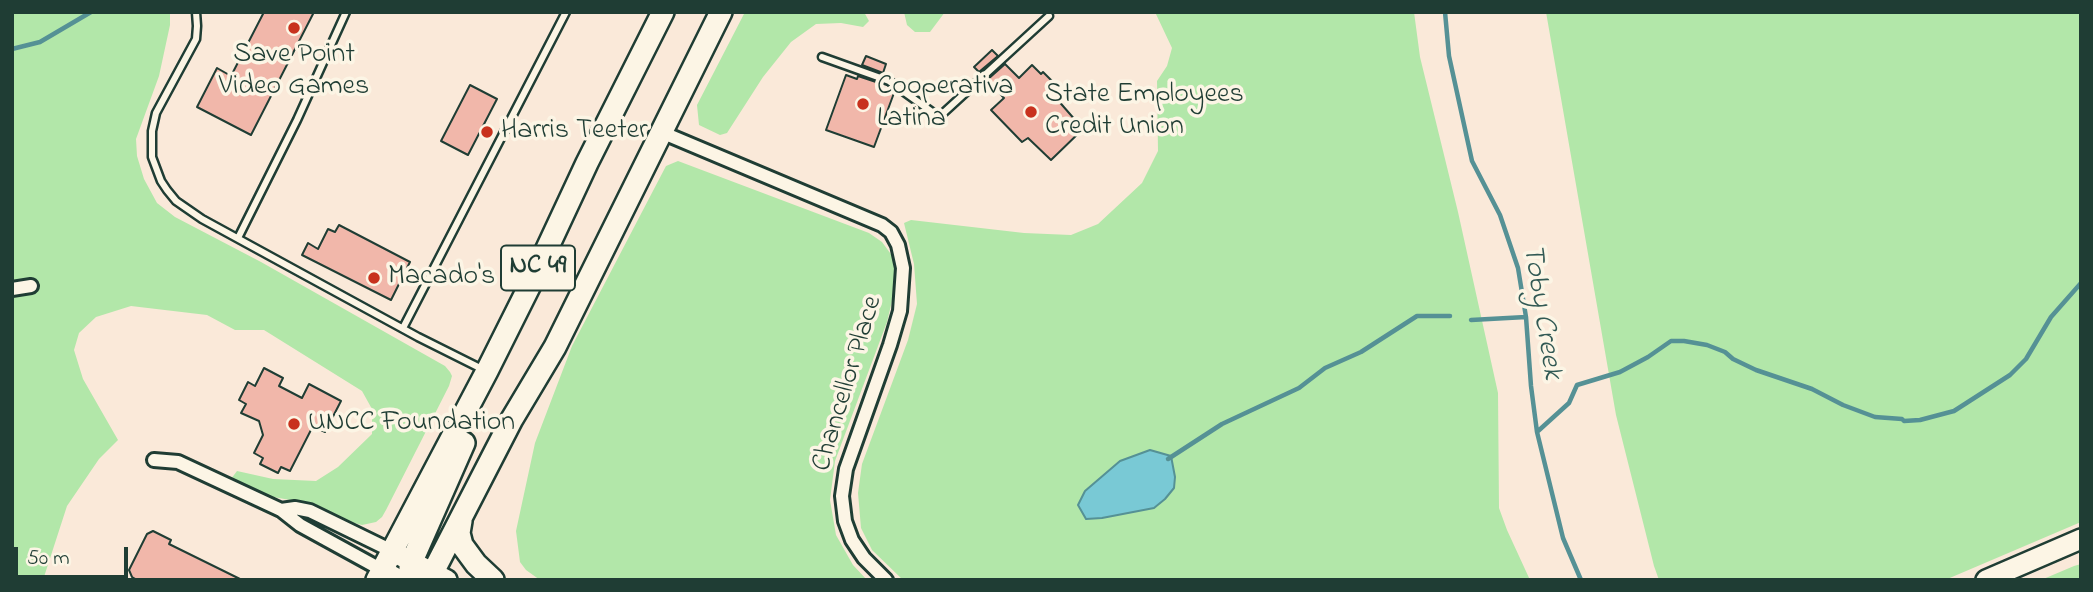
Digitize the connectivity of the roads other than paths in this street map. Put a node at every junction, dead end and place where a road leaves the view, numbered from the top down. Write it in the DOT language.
graph roads {
  1 [pos="195,12"];
  2 [pos="346,12"];
  3 [pos="566,12"];
  4 [pos="663,12"];
  5 [pos="721,12"];
  6 [pos="1048,16"];
  7 [pos="822,57"];
  8 [pos="661,132"];
  9 [pos="238,238"];
  10 [pos="31,286"];
  11 [pos="12,289"];
  12 [pos="403,328"];
  13 [pos="487,371"];
  14 [pos="154,460"];
  15 [pos="281,510"];
  16 [pos="462,516"];
  17 [pos="2081,540"];
  18 [pos="397,572"];
  19 [pos="437,577"];
  20 [pos="493,580"];
  21 [pos="886,580"];
  22 [pos="1986,580"];
  1 -- 9 [label="lane"];
  2 -- 9 [label="lane"];
  3 -- 12 [label="lane"];
  4 -- 13 [label="main road, NC 49"];
  5 -- 8 [label="main road, NC 49"];
  6 -- 7 [label="lane"];
  8 -- 16 [label="main road, NC 49"];
  8 -- 21 [label="street, Chancellor Place"];
  9 -- 12 [label="lane"];
  10 -- 11 [label="street"];
  12 -- 13 [label="lane"];
  13 -- 18 [label="main road"];
  14 -- 15 [label="street"];
  15 -- 18 [label="street"];
  15 -- 18 [label="street"];
  16 -- 19 [label="main road, NC 49"];
  16 -- 20 [label="main road"];
  17 -- 22 [label="street"];
  18 -- 19 [label="street"];
}
